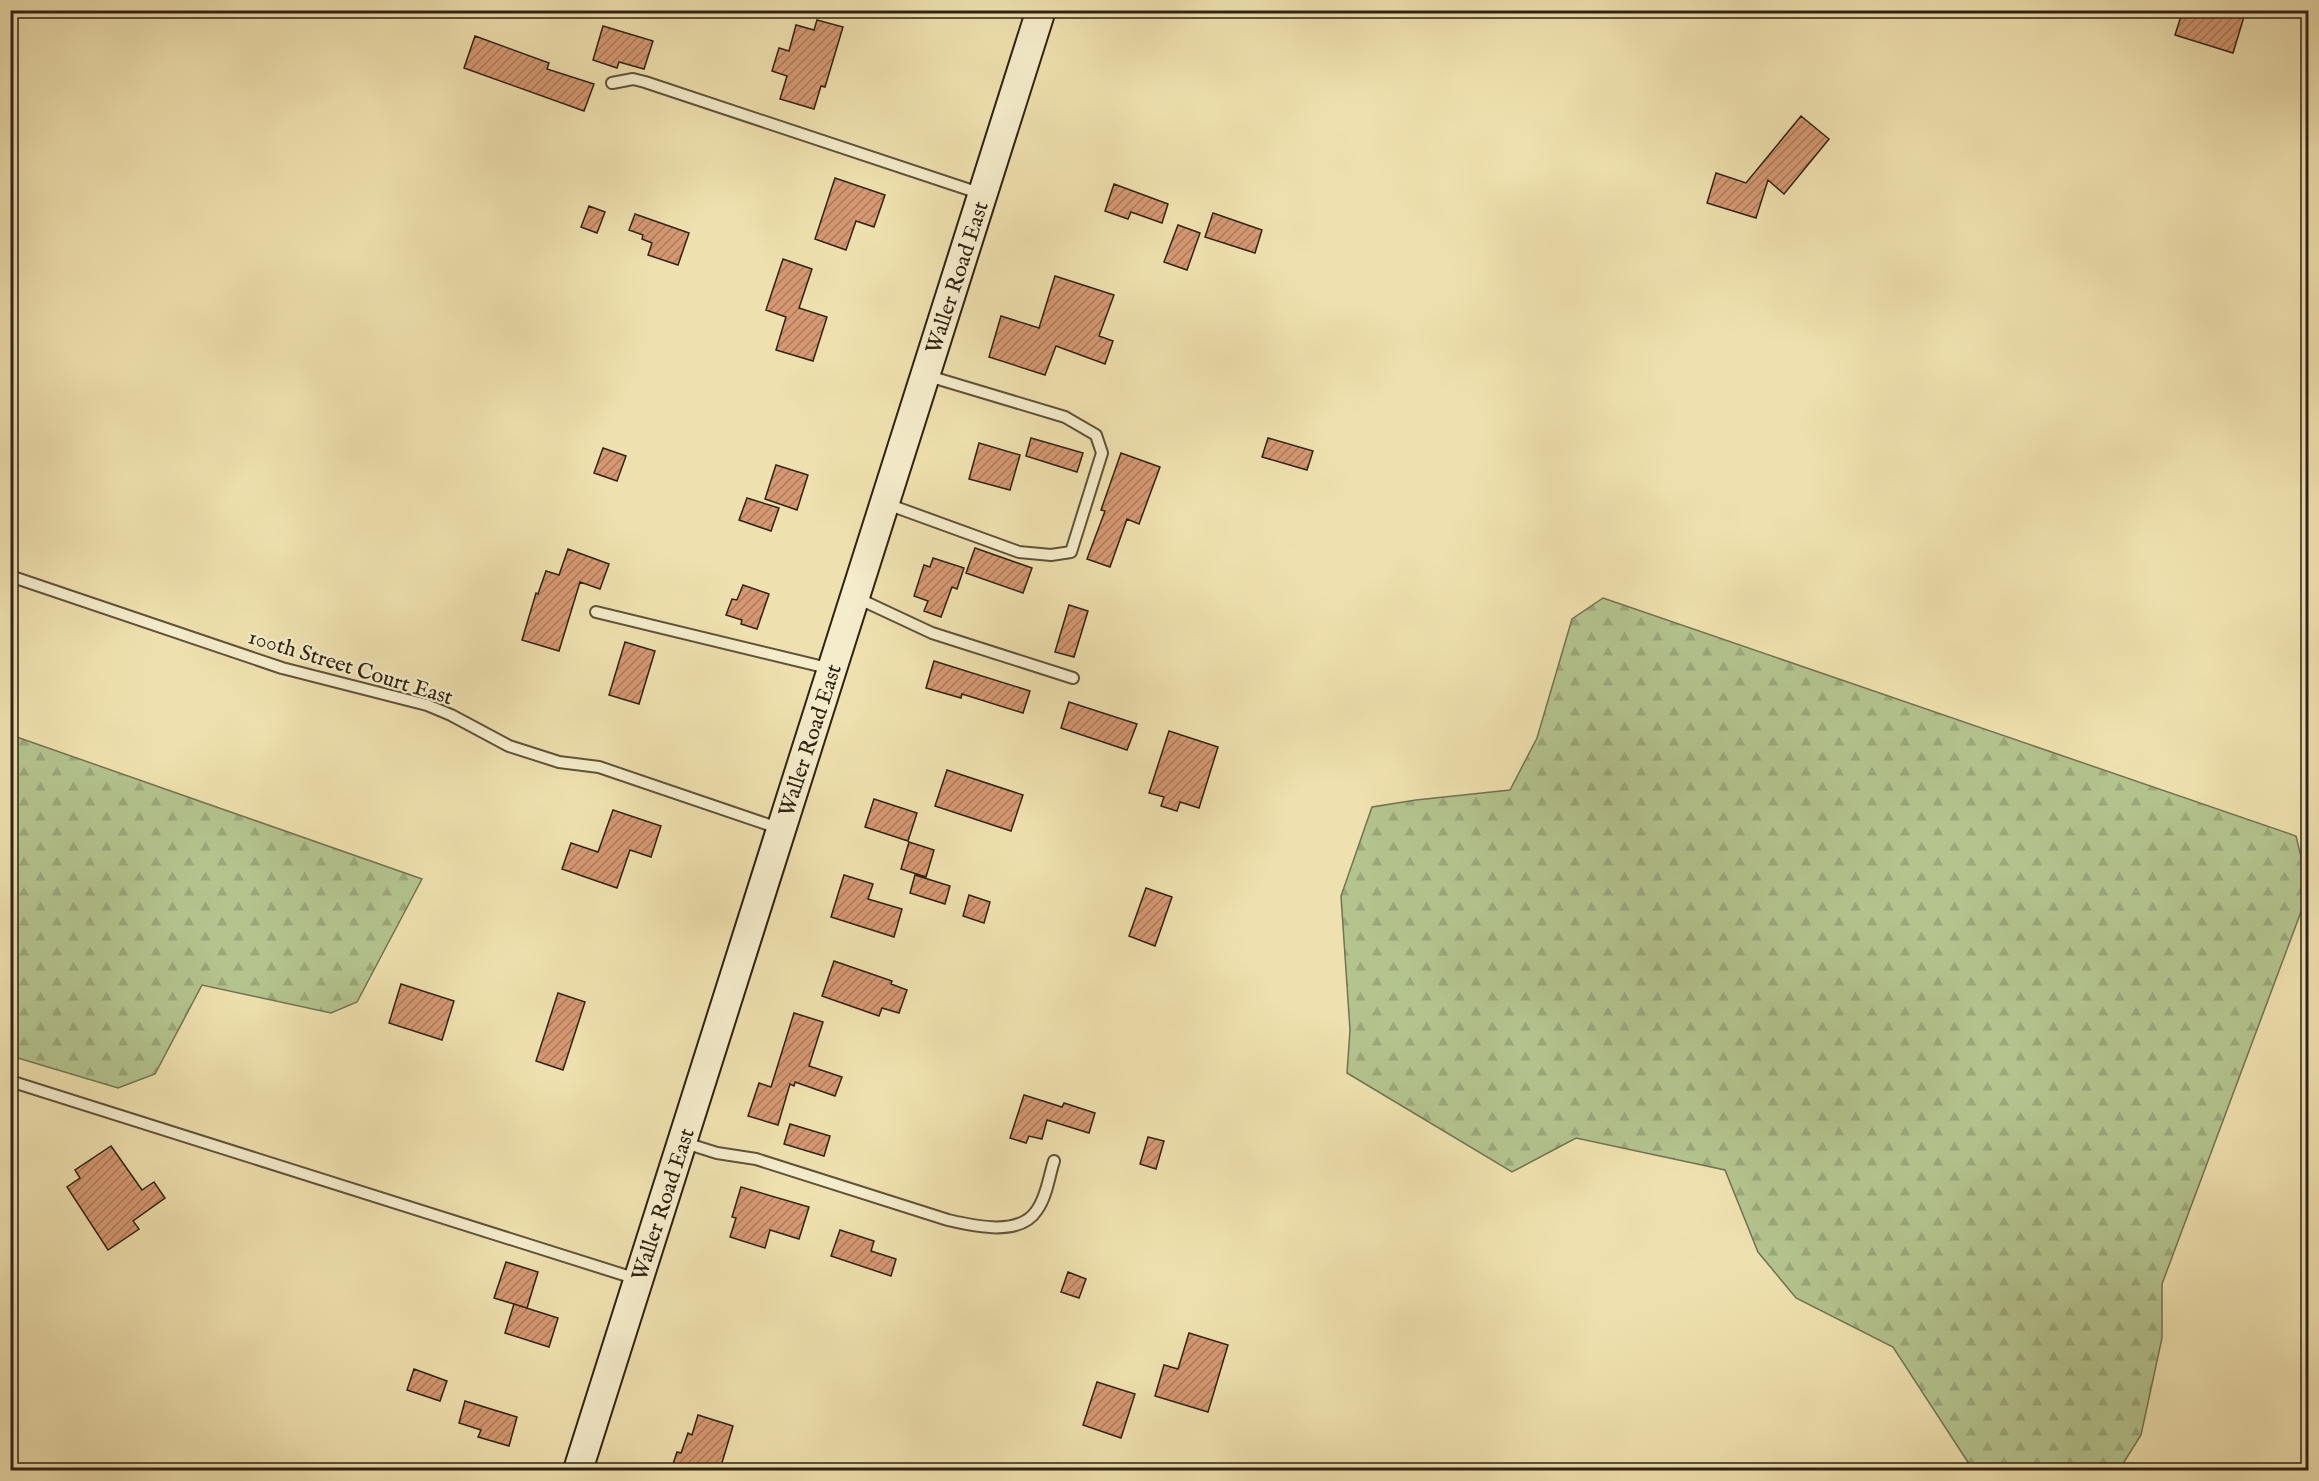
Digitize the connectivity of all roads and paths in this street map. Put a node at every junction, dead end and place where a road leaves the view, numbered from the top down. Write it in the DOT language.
graph roads {
  1 [pos="1041,10"];
  2 [pos="612,83"];
  3 [pos="982,194"];
  4 [pos="925,375"];
  5 [pos="884,504"];
  6 [pos="10,576"];
  7 [pos="855,597"];
  8 [pos="596,612"];
  9 [pos="832,669"];
  10 [pos="1072,678"];
  11 [pos="781,829"];
  12 [pos="10,1081"];
  13 [pos="682,1142"];
  14 [pos="1054,1161"];
  15 [pos="638,1279"];
  16 [pos="578,1470"];
  1 -- 3 [label="street, Waller Road East"];
  2 -- 3 [label="lane"];
  3 -- 4 [label="street, Waller Road East"];
  4 -- 5 [label="street, Waller Road East"];
  4 -- 5 [label="lane"];
  5 -- 7 [label="street, Waller Road East"];
  6 -- 11 [label="lane, 100th Street Court East"];
  7 -- 9 [label="street, Waller Road East"];
  7 -- 10 [label="lane"];
  8 -- 9 [label="lane"];
  9 -- 11 [label="street, Waller Road East"];
  11 -- 13 [label="street, Waller Road East"];
  12 -- 15 [label="lane"];
  13 -- 14 [label="lane"];
  13 -- 15 [label="street, Waller Road East"];
  15 -- 16 [label="street, Waller Road East"];
}
